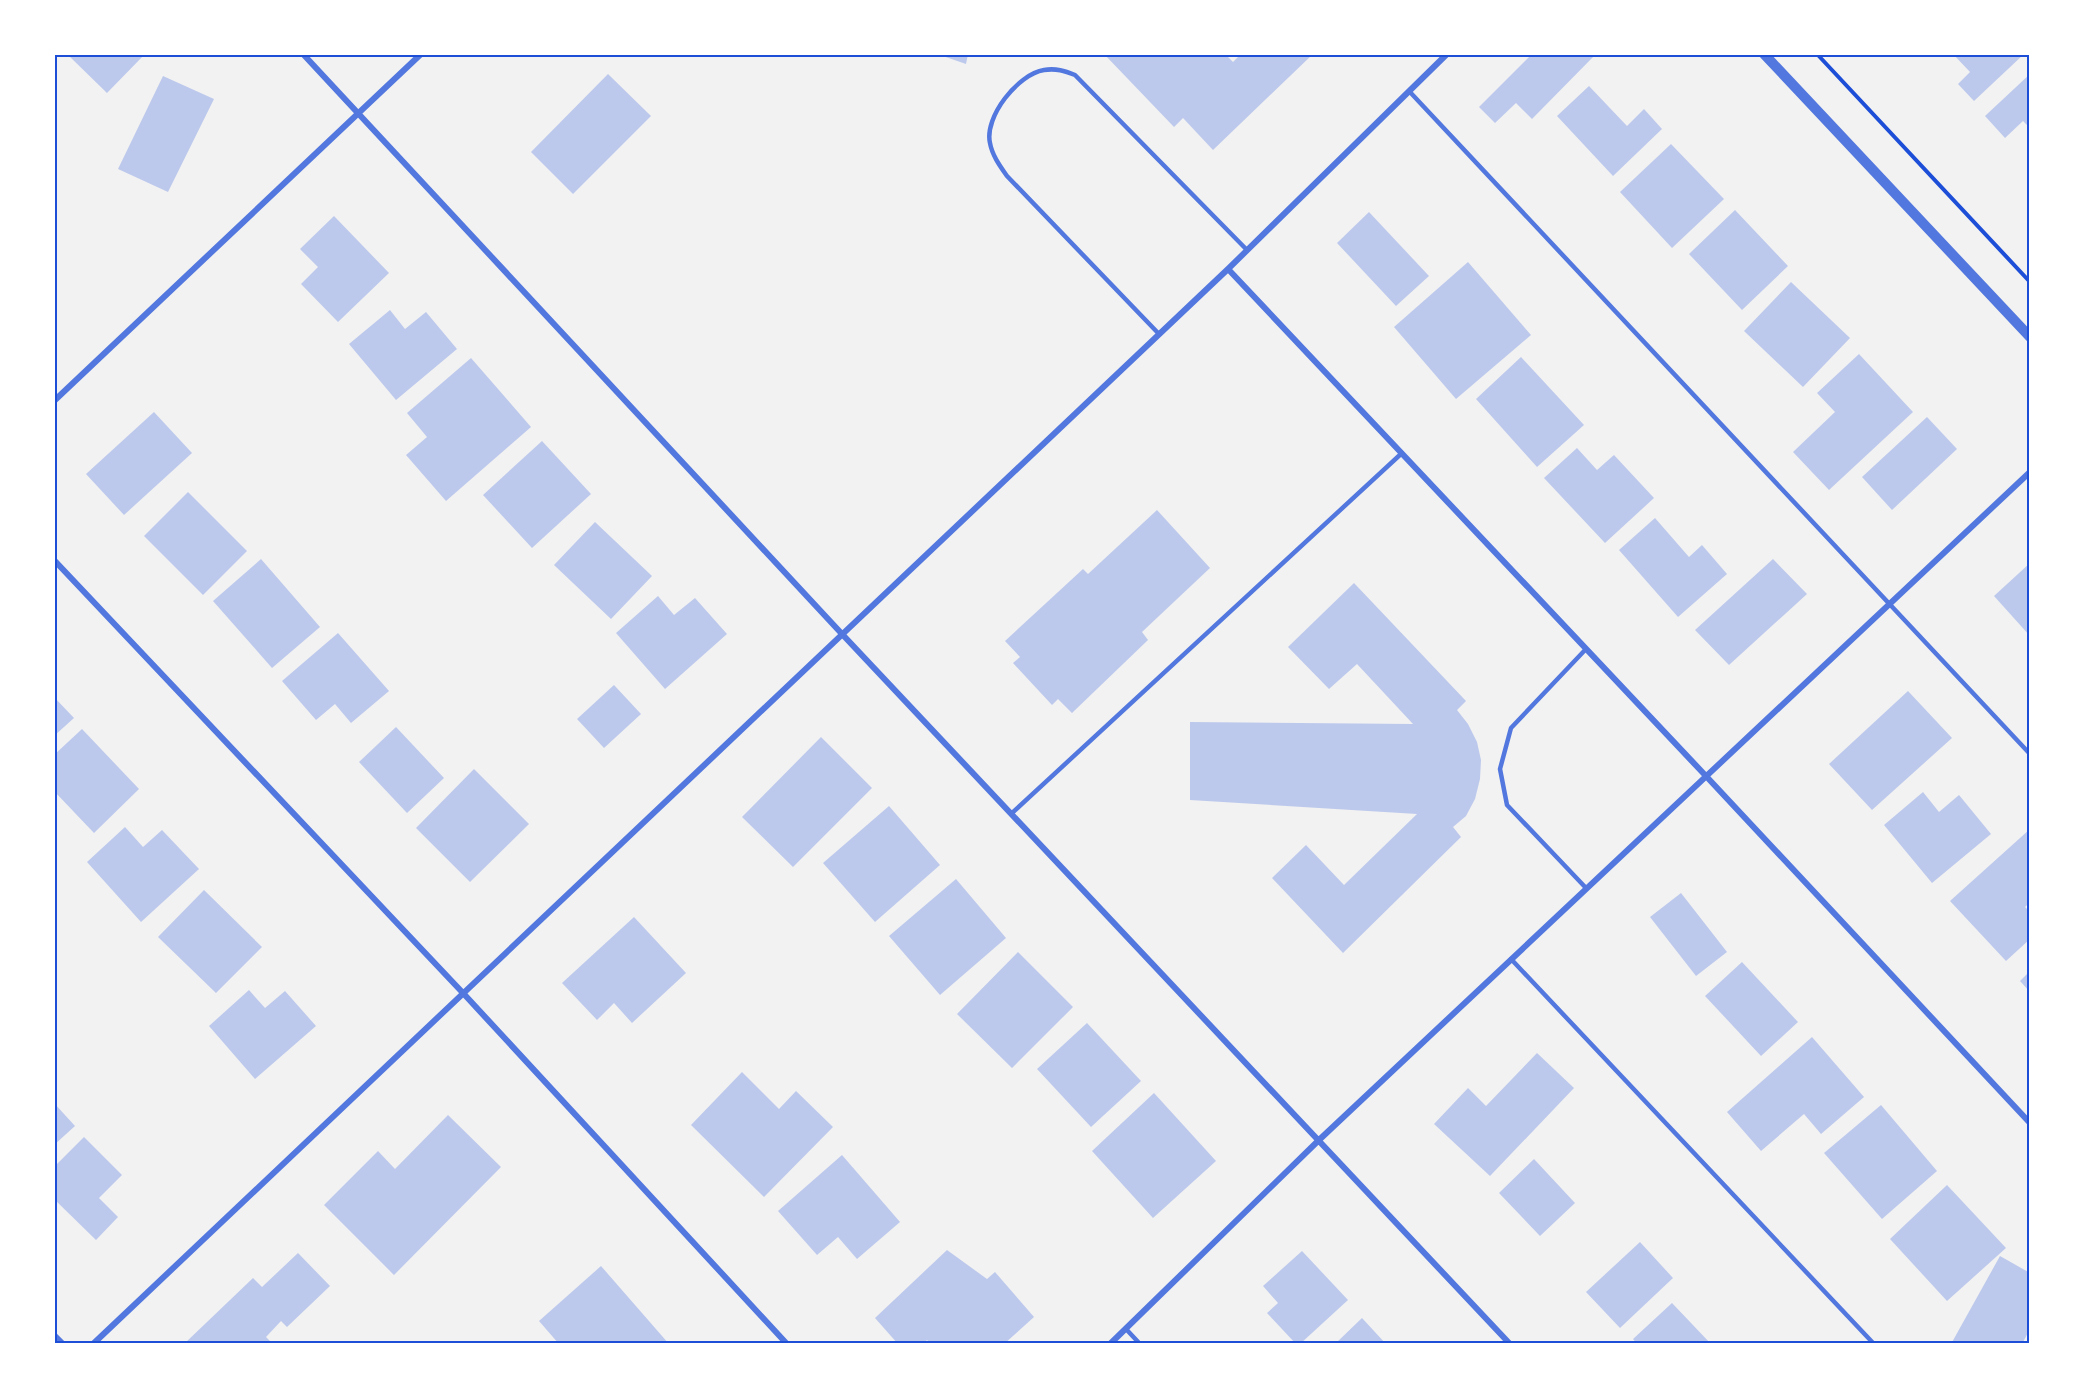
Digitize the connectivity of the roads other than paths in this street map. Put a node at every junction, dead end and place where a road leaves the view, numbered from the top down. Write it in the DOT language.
graph roads {
  1 [pos="303,54"];
  2 [pos="421,54"];
  3 [pos="1447,54"];
  4 [pos="1764,54"];
  5 [pos="1409,90"];
  6 [pos="359,113"];
  7 [pos="1247,250"];
  8 [pos="1228,269"];
  9 [pos="1159,334"];
  10 [pos="2030,337"];
  11 [pos="54,401"];
  12 [pos="1402,453"];
  13 [pos="2030,472"];
  14 [pos="54,560"];
  15 [pos="1888,604"];
  16 [pos="842,634"];
  17 [pos="1586,649"];
  18 [pos="2030,754"];
  19 [pos="1706,775"];
  20 [pos="1011,814"];
  21 [pos="1586,888"];
  22 [pos="1511,959"];
  23 [pos="463,993"];
  24 [pos="2030,1123"];
  25 [pos="1319,1140"];
  26 [pos="1126,1329"];
  27 [pos="54,1335"];
  28 [pos="63,1344"];
  29 [pos="93,1344"];
  30 [pos="787,1344"];
  31 [pos="1110,1344"];
  32 [pos="1140,1344"];
  33 [pos="1510,1344"];
  34 [pos="1874,1344"];
  1 -- 6 [label="street"];
  2 -- 6 [label="street"];
  3 -- 5 [label="street"];
  4 -- 10 [label="street"];
  5 -- 7 [label="street"];
  5 -- 15 [label="lane"];
  6 -- 11 [label="street"];
  6 -- 16 [label="street"];
  7 -- 8 [label="street"];
  7 -- 9 [label="lane"];
  8 -- 9 [label="street"];
  8 -- 12 [label="street"];
  9 -- 16 [label="street"];
  12 -- 17 [label="street"];
  12 -- 20 [label="lane"];
  13 -- 15 [label="street"];
  14 -- 23 [label="street"];
  15 -- 18 [label="lane"];
  15 -- 19 [label="street"];
  16 -- 20 [label="street"];
  16 -- 23 [label="street"];
  17 -- 19 [label="street"];
  17 -- 21 [label="lane"];
  19 -- 21 [label="street"];
  19 -- 24 [label="street"];
  20 -- 25 [label="street"];
  21 -- 22 [label="street"];
  22 -- 25 [label="street"];
  22 -- 34 [label="lane"];
  23 -- 29 [label="street"];
  23 -- 30 [label="street"];
  25 -- 26 [label="street"];
  25 -- 33 [label="street"];
  26 -- 31 [label="street"];
  26 -- 32 [label="lane"];
  27 -- 28 [label="street"];
}
